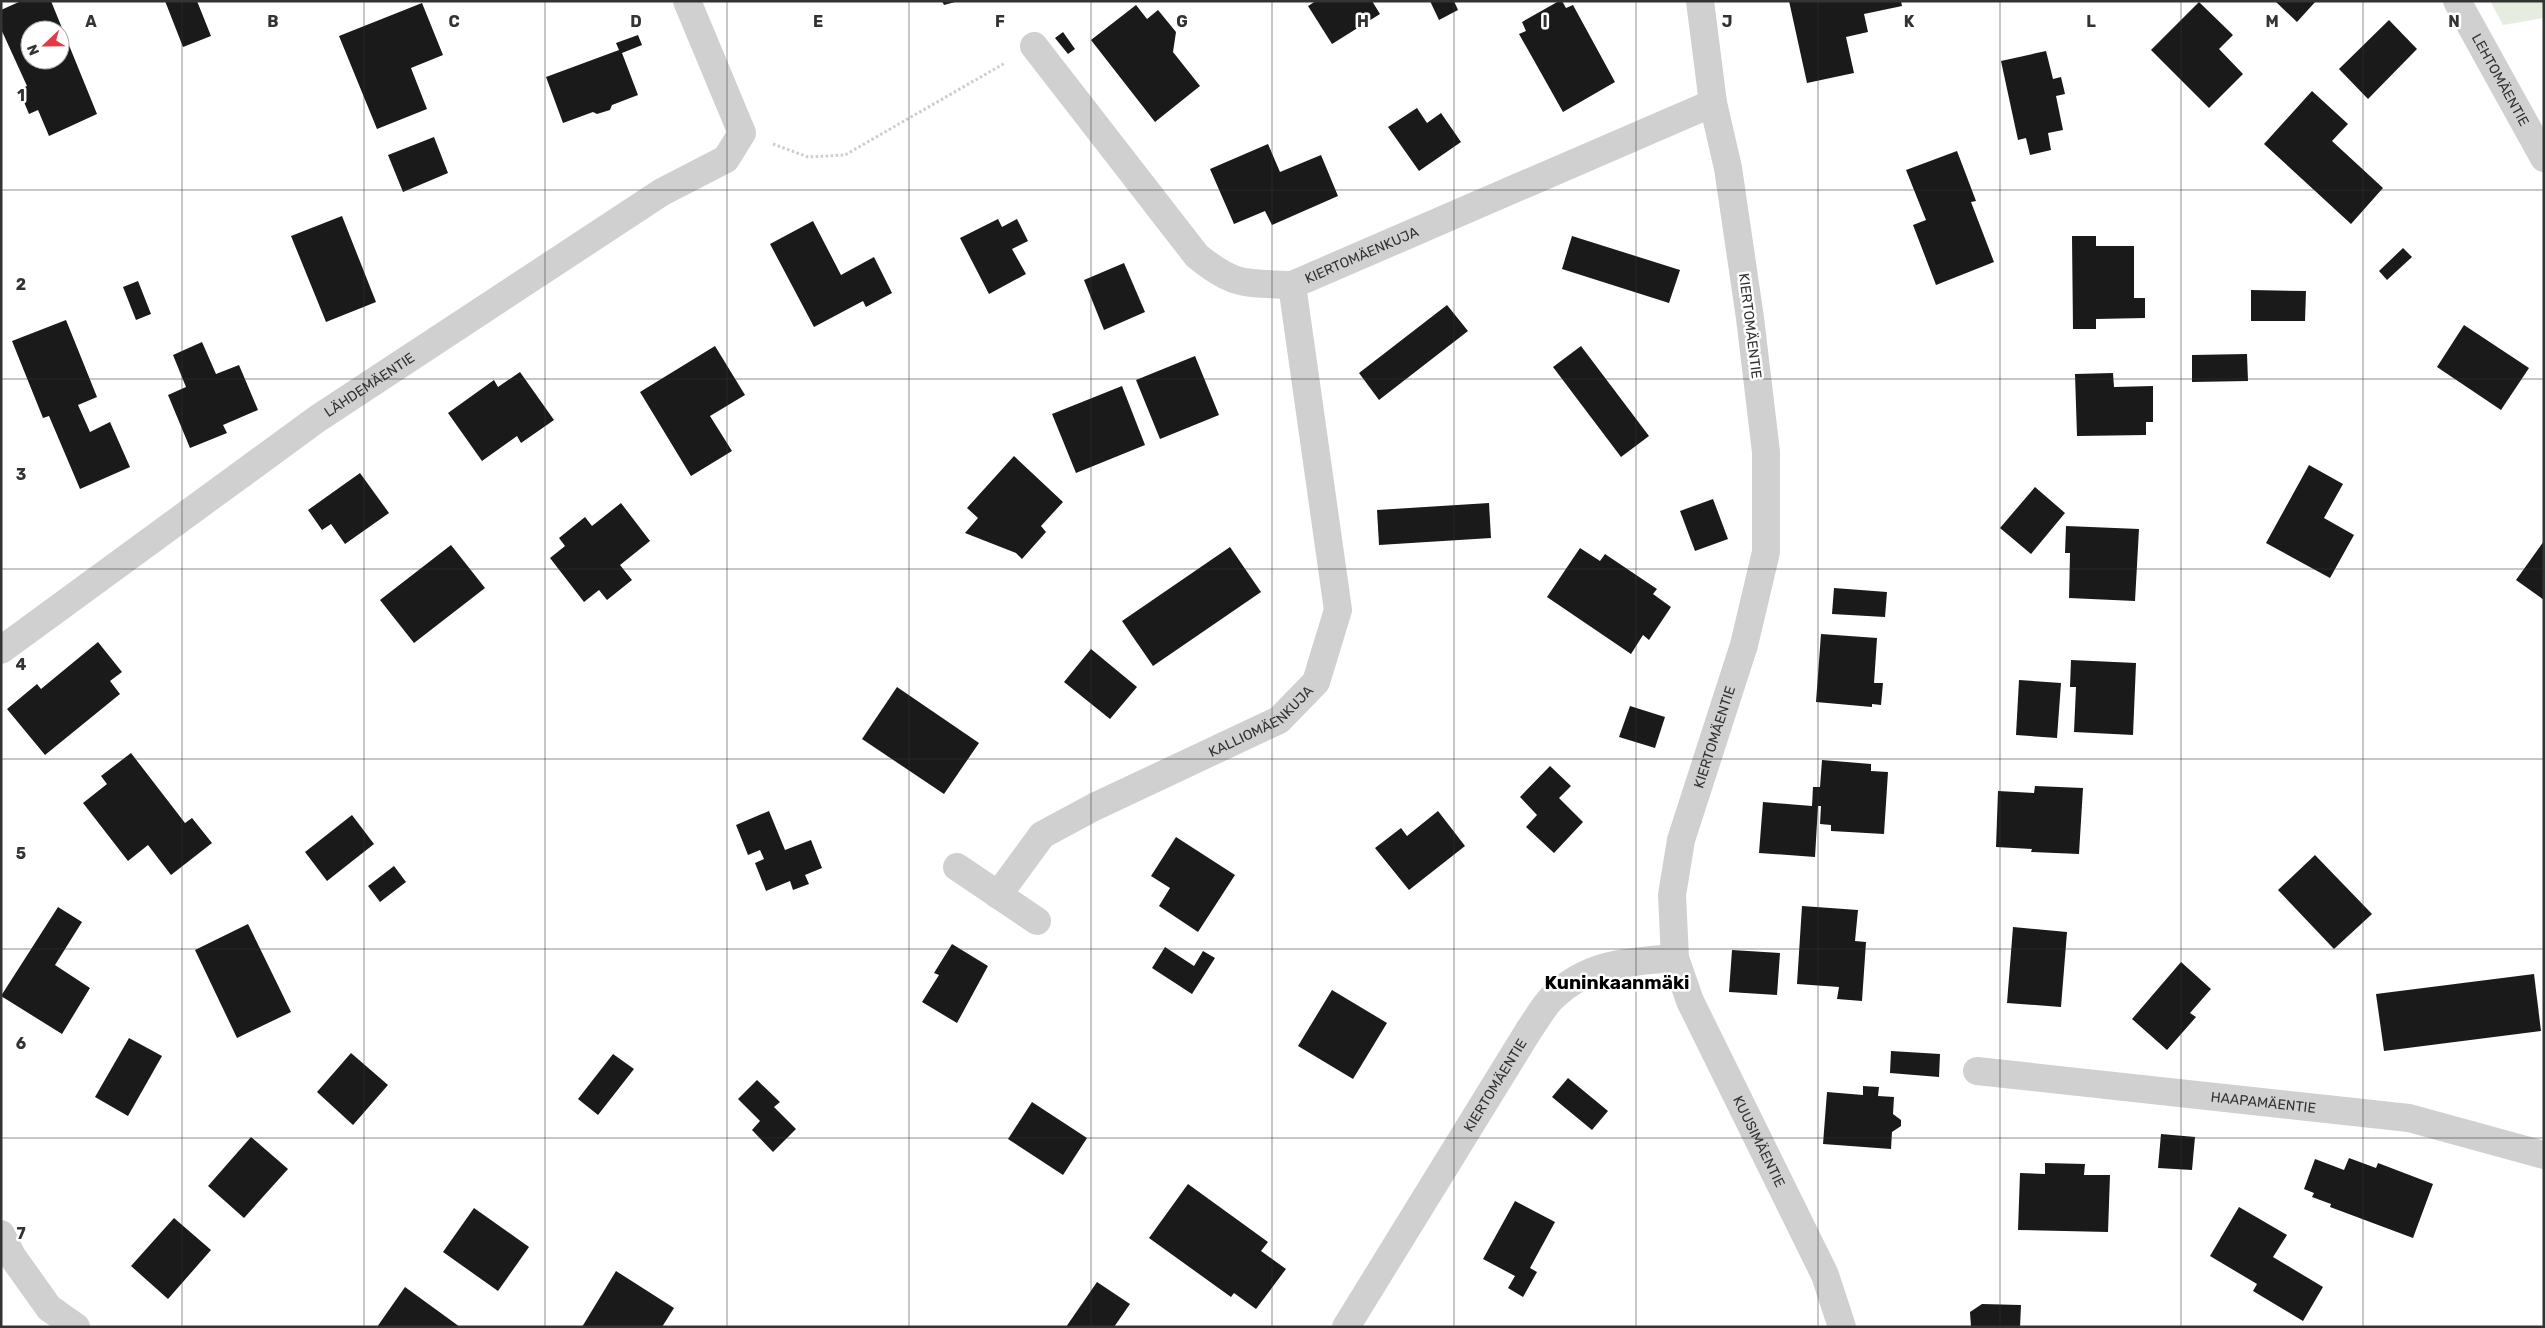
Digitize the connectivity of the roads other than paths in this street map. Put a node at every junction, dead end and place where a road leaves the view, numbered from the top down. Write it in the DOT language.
graph roads {
  1 [pos="687,1"];
  2 [pos="1700,1"];
  3 [pos="2457,1"];
  4 [pos="1034,46"];
  5 [pos="1713,103"];
  6 [pos="2544,158"];
  7 [pos="1292,285"];
  8 [pos="1,650"];
  9 [pos="956,867"];
  10 [pos="998,895"];
  11 [pos="1037,921"];
  12 [pos="1675,958"];
  13 [pos="1977,1071"];
  14 [pos="2544,1155"];
  15 [pos="1,1234"];
  16 [pos="76,1327"];
  17 [pos="1346,1327"];
  18 [pos="1842,1327"];
  1 -- 8 [label="street, LÄHDEMÄENTIE"];
  2 -- 5 [label="street, KIERTOMÄENTIE"];
  3 -- 6 [label="street, LEHTOMÄENTIE"];
  4 -- 7 [label="street, KIERTOMÄENKUJA"];
  5 -- 7 [label="street, KIERTOMÄENKUJA"];
  5 -- 12 [label="street, KIERTOMÄENTIE"];
  7 -- 10 [label="street, KALLIOMÄENKUJA"];
  9 -- 10 [label="street"];
  10 -- 11 [label="street"];
  12 -- 17 [label="street, KIERTOMÄENTIE"];
  12 -- 18 [label="street, KUUSIMÄENTIE"];
  13 -- 14 [label="street, HAAPAMÄENTIE"];
  15 -- 16 [label="street"];
}
